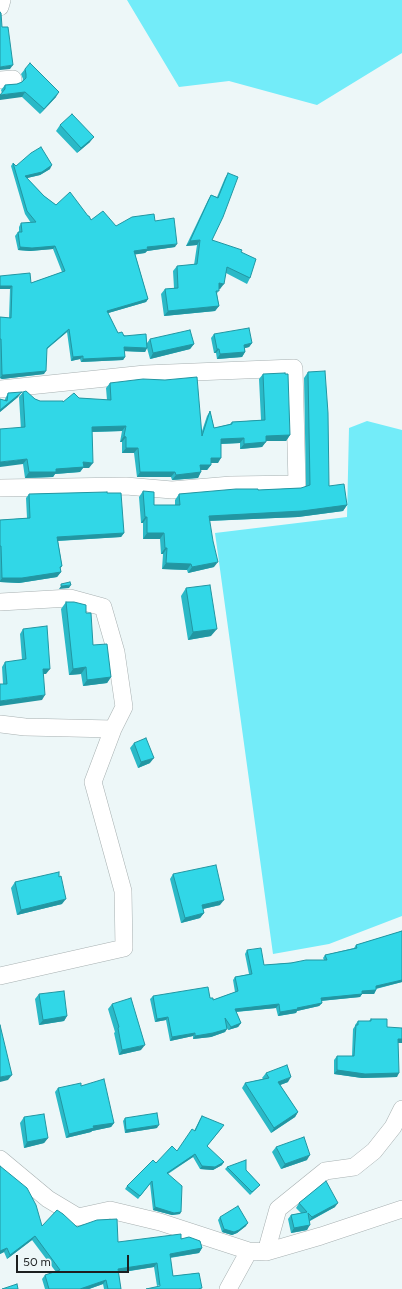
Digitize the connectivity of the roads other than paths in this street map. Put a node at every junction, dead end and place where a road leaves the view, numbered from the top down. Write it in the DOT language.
graph roads {
  1 [pos="2,0"];
  2 [pos="0,7"];
  3 [pos="0,389"];
  4 [pos="0,488"];
  5 [pos="0,602"];
  6 [pos="0,724"];
  7 [pos="112,729"];
  8 [pos="0,976"];
  9 [pos="402,1108"];
  10 [pos="0,1159"];
  11 [pos="402,1209"];
  12 [pos="249,1251"];
  13 [pos="266,1252"];
  14 [pos="228,1289"];
  1 -- 2 [label="street"];
  3 -- 4 [label="street"];
  5 -- 7 [label="street"];
  6 -- 7 [label="street"];
  7 -- 8 [label="street"];
  9 -- 13 [label="street"];
  10 -- 12 [label="street"];
  11 -- 13 [label="street"];
  12 -- 13 [label="street"];
  12 -- 14 [label="street"];
}
